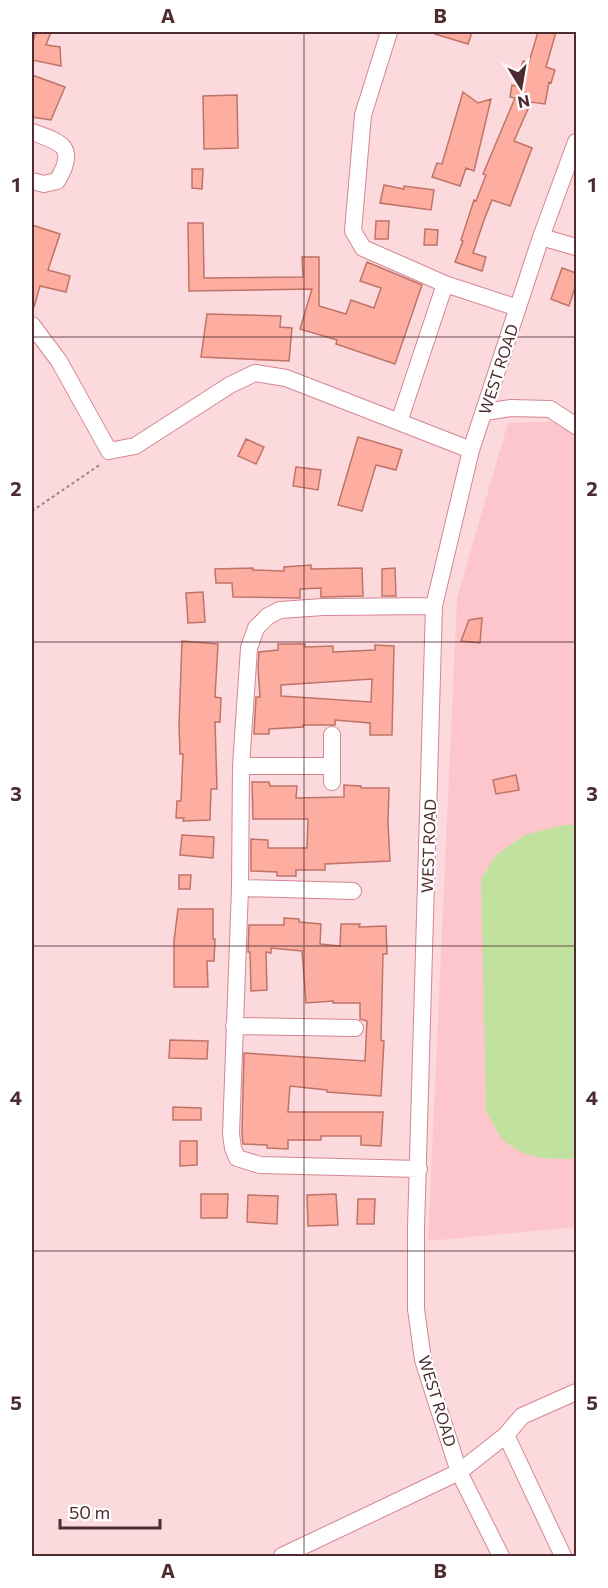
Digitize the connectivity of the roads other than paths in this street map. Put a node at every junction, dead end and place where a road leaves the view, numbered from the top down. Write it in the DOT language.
graph roads {
  1 [pos="389,32"];
  2 [pos="32,132"];
  3 [pos="576,142"];
  4 [pos="32,181"];
  5 [pos="541,237"];
  6 [pos="576,247"];
  7 [pos="446,284"];
  8 [pos="518,308"];
  9 [pos="32,325"];
  10 [pos="485,412"];
  11 [pos="399,422"];
  12 [pos="576,426"];
  13 [pos="471,450"];
  14 [pos="434,606"];
  15 [pos="333,735"];
  16 [pos="241,766"];
  17 [pos="240,888"];
  18 [pos="353,891"];
  19 [pos="234,1026"];
  20 [pos="355,1028"];
  21 [pos="419,1169"];
  22 [pos="576,1392"];
  23 [pos="506,1435"];
  24 [pos="459,1472"];
  25 [pos="282,1557"];
  26 [pos="501,1557"];
  27 [pos="563,1557"];
  1 -- 7 [label="street"];
  2 -- 4 [label="street"];
  3 -- 5 [label="street, WEST ROAD"];
  5 -- 6 [label="street"];
  5 -- 8 [label="street, WEST ROAD"];
  7 -- 8 [label="street"];
  7 -- 11 [label="street"];
  8 -- 10 [label="street, WEST ROAD"];
  9 -- 11 [label="street"];
  10 -- 12 [label="street"];
  10 -- 13 [label="street, WEST ROAD"];
  11 -- 13 [label="street"];
  13 -- 14 [label="street, WEST ROAD"];
  14 -- 16 [label="street"];
  14 -- 21 [label="street, WEST ROAD"];
  15 -- 16 [label="street"];
  16 -- 17 [label="street"];
  17 -- 18 [label="street"];
  17 -- 19 [label="street"];
  19 -- 20 [label="street"];
  19 -- 21 [label="street"];
  21 -- 24 [label="street, WEST ROAD"];
  22 -- 23 [label="street"];
  23 -- 24 [label="street"];
  23 -- 27 [label="street"];
  24 -- 25 [label="street"];
  24 -- 26 [label="street, WEST ROAD"];
}
